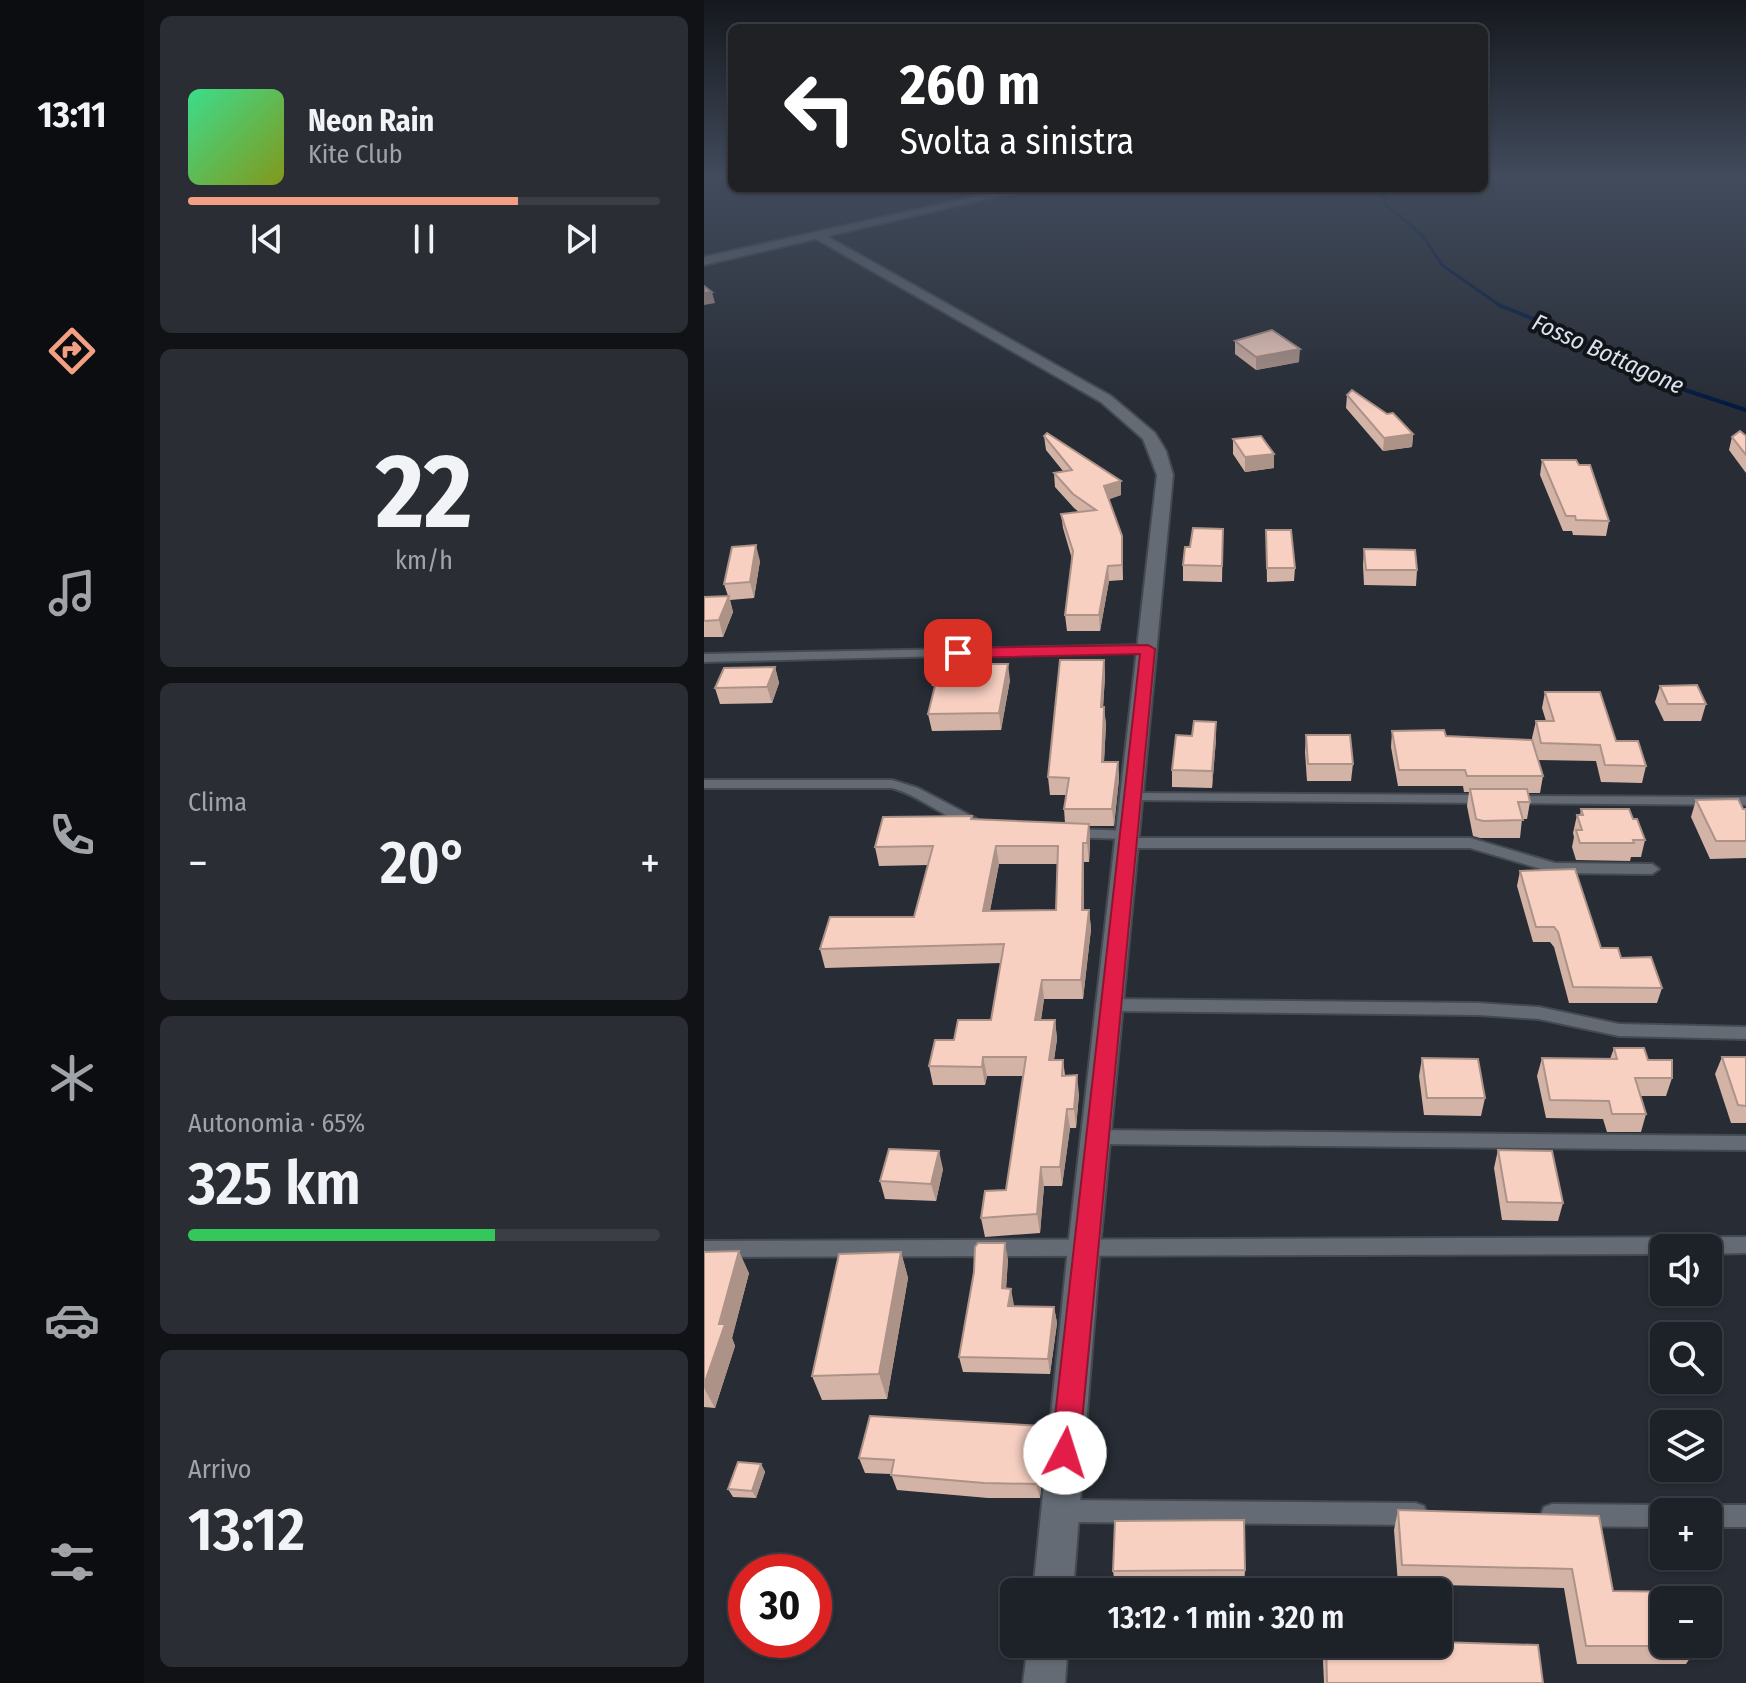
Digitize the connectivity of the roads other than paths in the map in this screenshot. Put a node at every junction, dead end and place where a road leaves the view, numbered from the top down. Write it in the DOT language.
graph roads {
  1 [pos="728,256"];
  2 [pos="854,256"];
  3 [pos="704,261"];
  4 [pos="1148,649"];
  5 [pos="704,658"];
  6 [pos="704,784"];
  7 [pos="1132,797"];
  8 [pos="1746,801"];
  9 [pos="985,825"];
  10 [pos="1058,834"];
  11 [pos="1127,839"];
  12 [pos="1652,869"];
  13 [pos="1110,1005"];
  14 [pos="1746,1033"];
  15 [pos="1095,1137"];
  16 [pos="1746,1143"];
  17 [pos="1746,1245"];
  18 [pos="1084,1248"];
  19 [pos="704,1249"];
  20 [pos="1060,1511"];
  21 [pos="1441,1514"];
  22 [pos="1537,1515"];
  23 [pos="1650,1516"];
  24 [pos="1722,1516"];
  25 [pos="1746,1516"];
  26 [pos="1054,1578"];
  27 [pos="1047,1658"];
  28 [pos="1044,1683"];
  1 -- 3 [label="street"];
  2 -- 4 [label="street"];
  4 -- 5 [label="lane"];
  4 -- 7 [label="street"];
  6 -- 9 [label="lane"];
  7 -- 8 [label="lane"];
  7 -- 11 [label="street"];
  10 -- 11 [label="lane"];
  11 -- 12 [label="lane"];
  11 -- 13 [label="street"];
  13 -- 14 [label="lane"];
  13 -- 15 [label="street"];
  15 -- 16 [label="lane"];
  15 -- 18 [label="street"];
  17 -- 18 [label="lane"];
  18 -- 19 [label="lane"];
  18 -- 20 [label="street"];
  20 -- 21 [label="lane"];
  20 -- 26 [label="street"];
  22 -- 23 [label="lane"];
  24 -- 25 [label="lane"];
  27 -- 28 [label="street"];
}
